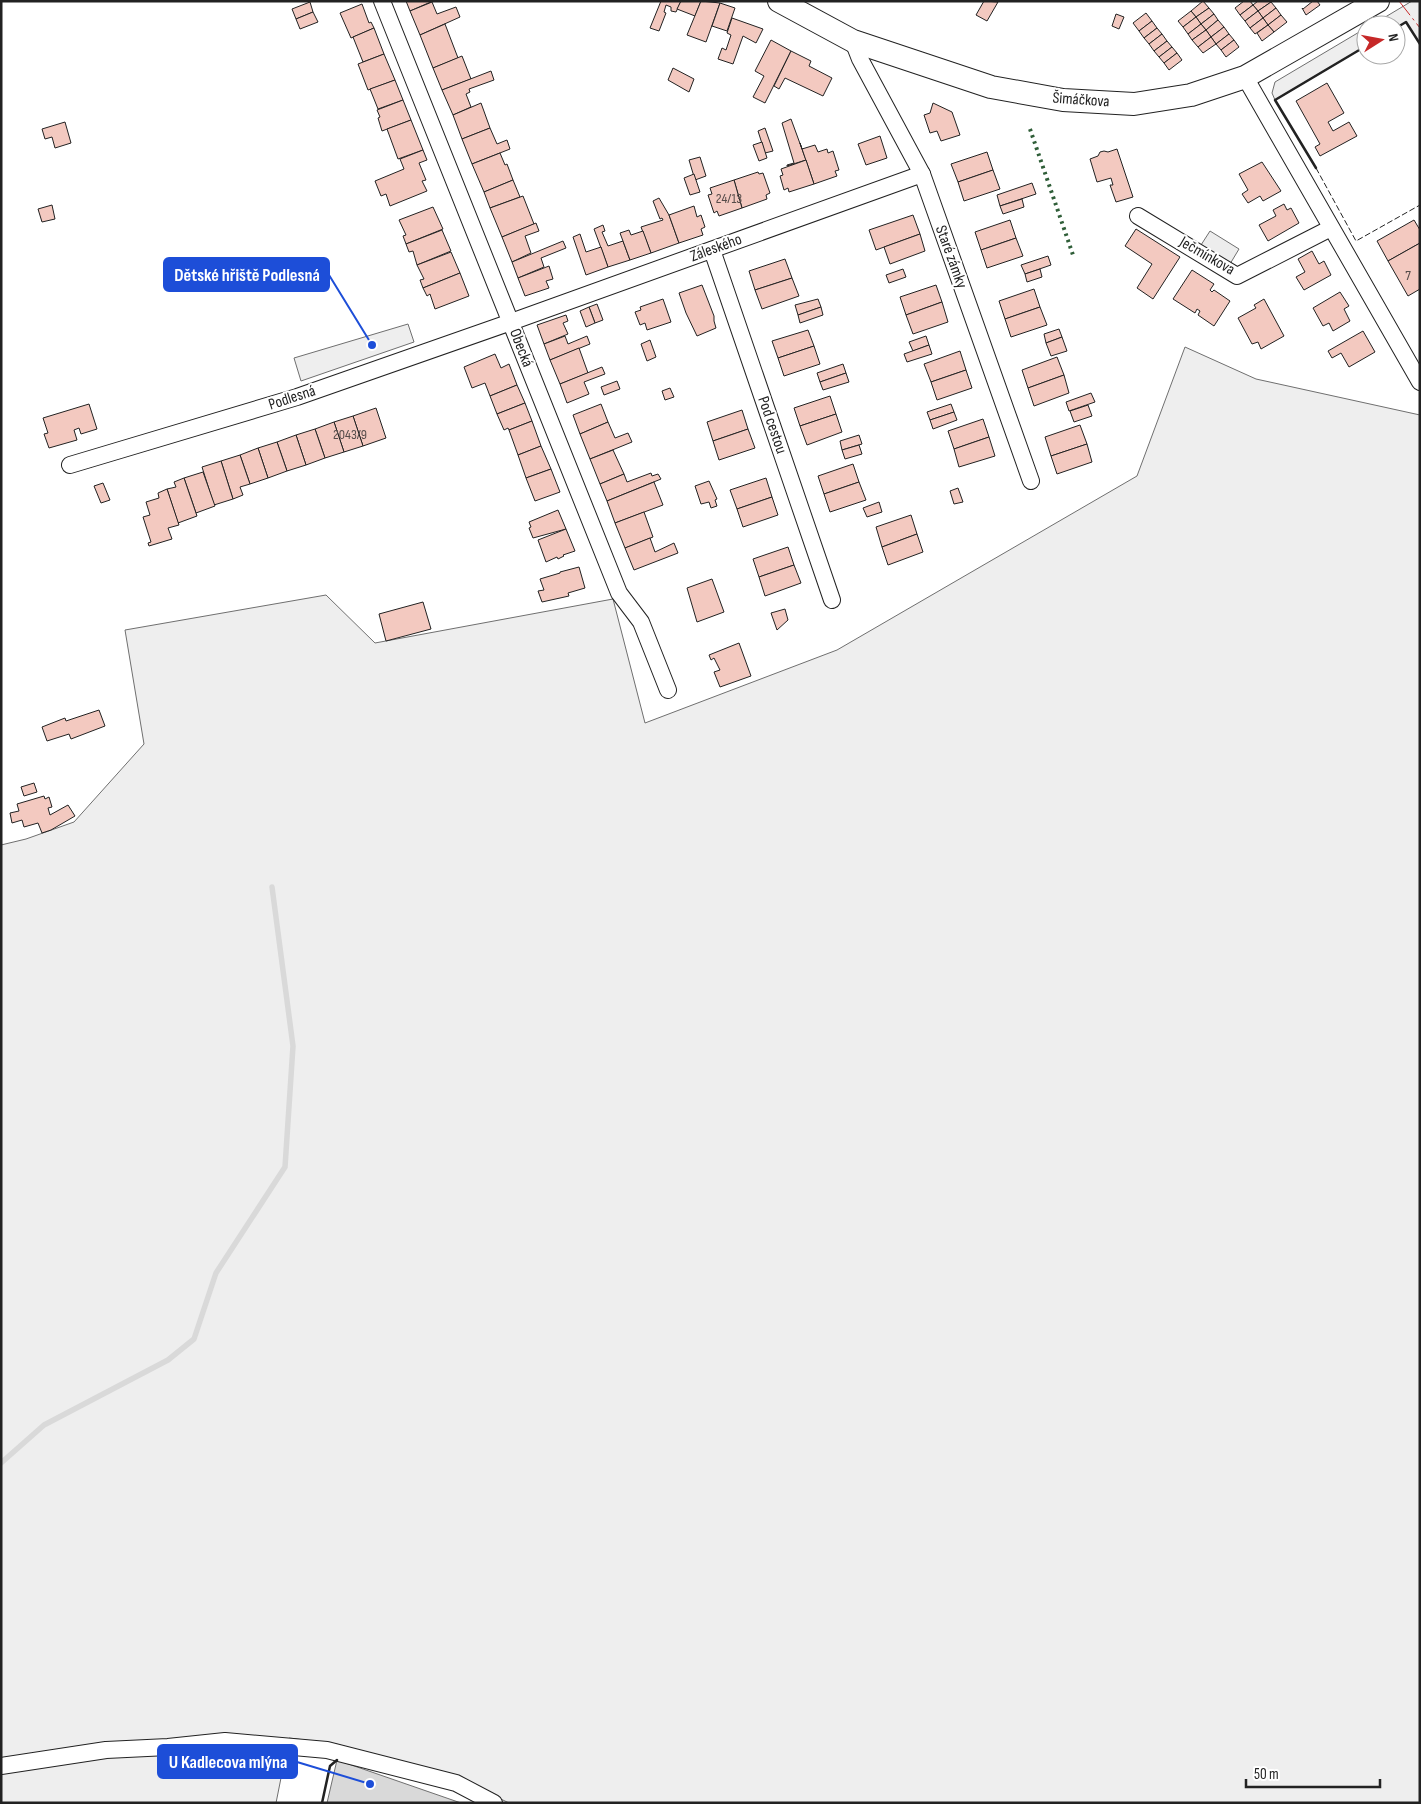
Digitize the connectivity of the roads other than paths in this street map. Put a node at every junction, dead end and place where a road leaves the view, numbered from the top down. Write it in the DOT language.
graph roads {
  1 [pos="382,1"];
  2 [pos="779,1"];
  3 [pos="1378,1"];
  4 [pos="853,41"];
  5 [pos="1245,77"];
  6 [pos="922,174"];
  7 [pos="1138,216"];
  8 [pos="1331,228"];
  9 [pos="712,250"];
  10 [pos="511,322"];
  11 [pos="1420,382"];
  12 [pos="70,465"];
  13 [pos="1031,481"];
  14 [pos="832,600"];
  15 [pos="668,690"];
  16 [pos="1,1766"];
  17 [pos="494,1803"];
  1 -- 10 [label="street, Obecká"];
  2 -- 4 [label="street, Šimáčkova"];
  3 -- 5 [label="street, Šimáčkova"];
  4 -- 5 [label="street, Šimáčkova"];
  4 -- 6 [label="street, Staré zámky"];
  5 -- 8 [label="street"];
  6 -- 9 [label="street, Záleského"];
  6 -- 13 [label="street, Staré zámky"];
  7 -- 8 [label="street, Ječmínkova"];
  8 -- 11 [label="street"];
  9 -- 10 [label="street, Záleského"];
  9 -- 14 [label="street, Pod cestou"];
  10 -- 12 [label="street, Podlesná"];
  10 -- 15 [label="street, Obecká"];
  16 -- 17 [label="street"];
}
